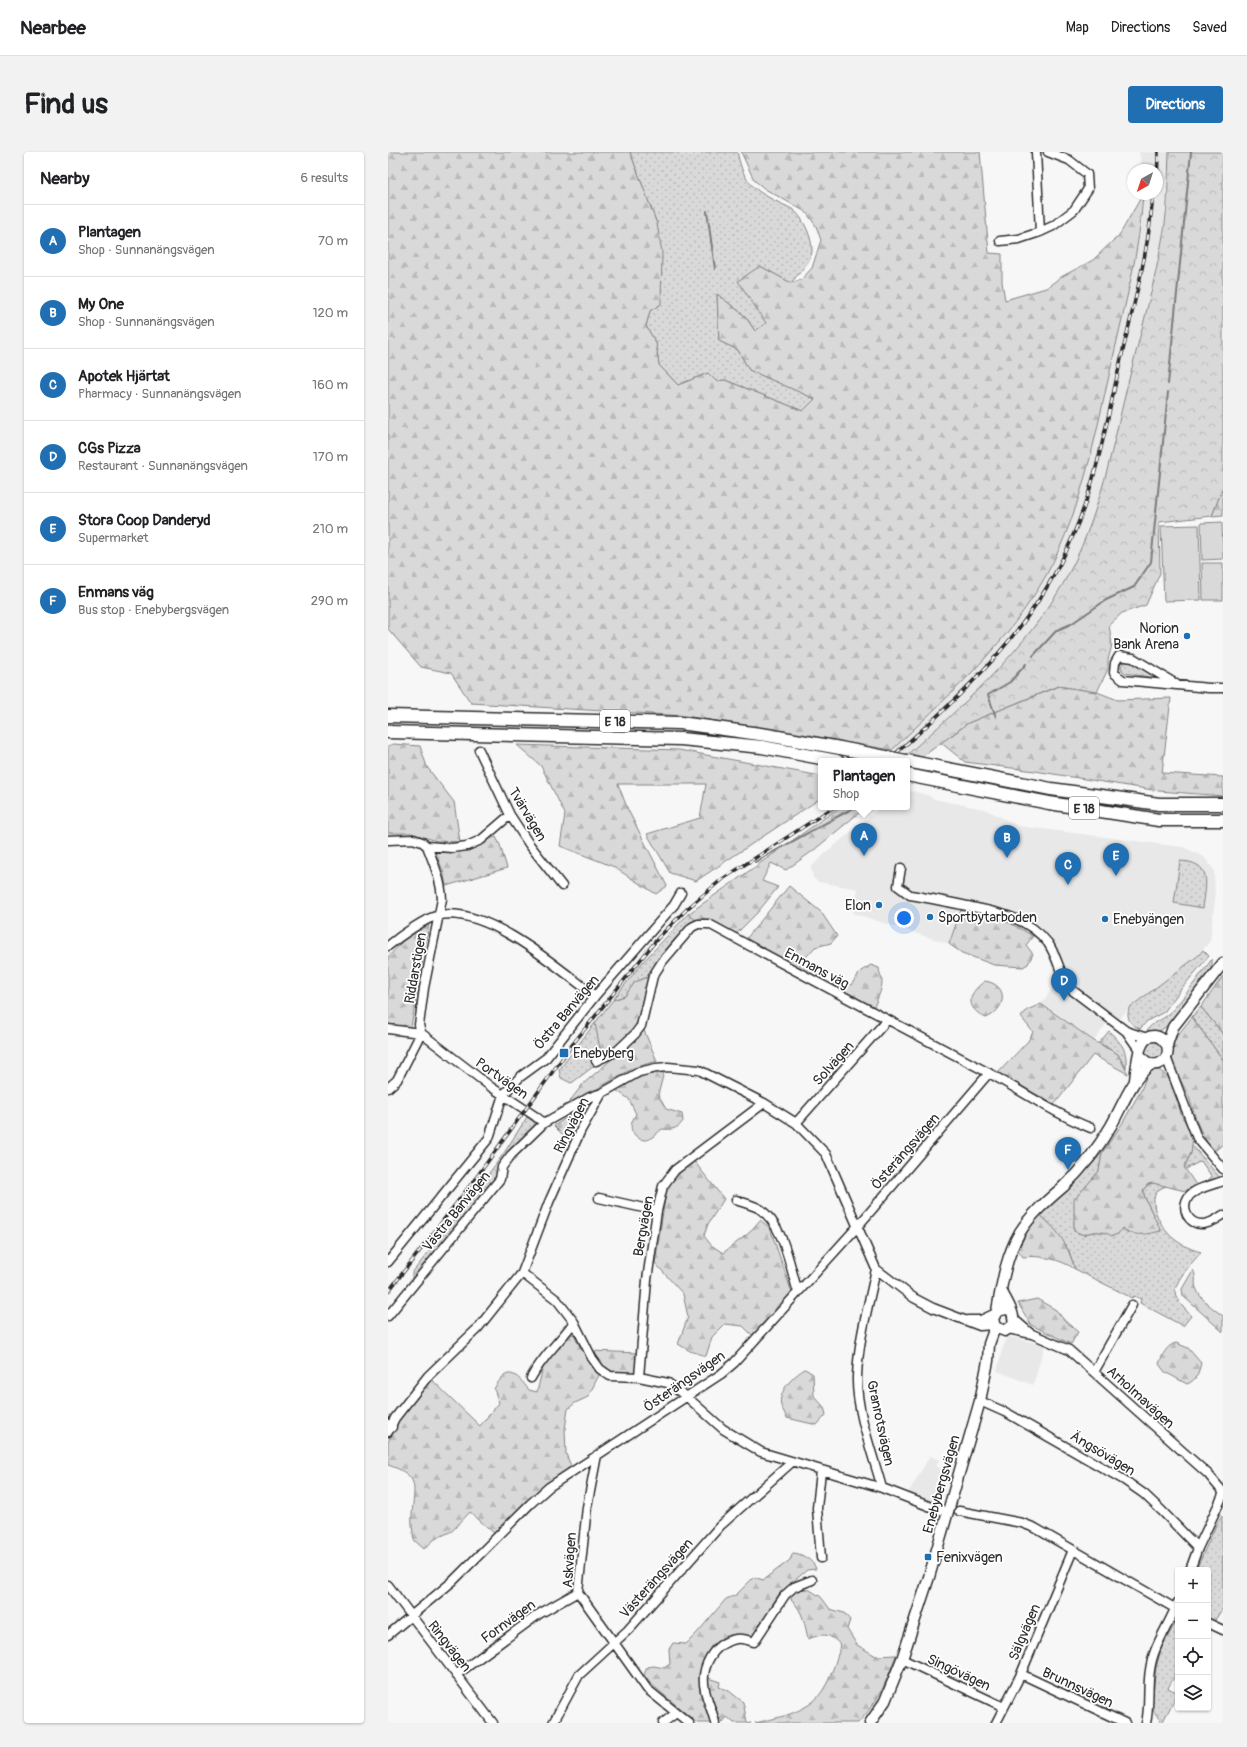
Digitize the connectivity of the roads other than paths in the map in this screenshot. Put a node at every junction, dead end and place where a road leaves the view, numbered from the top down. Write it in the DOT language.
graph roads {
  1 [pos="1036,152"];
  2 [pos="1048,152"];
  3 [pos="1040,232"];
  4 [pos="1000,241"];
  5 [pos="1176,684"];
  6 [pos="1223,688"];
  7 [pos="388,716"];
  8 [pos="388,732"];
  9 [pos="479,750"];
  10 [pos="823,758"];
  11 [pos="891,758"];
  12 [pos="910,762"];
  13 [pos="910,776"];
  14 [pos="1223,804"];
  15 [pos="510,815"];
  16 [pos="1223,820"];
  17 [pos="388,840"];
  18 [pos="426,846"];
  19 [pos="901,868"];
  20 [pos="562,886"];
  21 [pos="681,893"];
  22 [pos="438,915"];
  23 [pos="388,946"];
  24 [pos="1223,963"];
  25 [pos="595,996"];
  26 [pos="887,1020"];
  27 [pos="1174,1027"];
  28 [pos="388,1029"];
  29 [pos="1126,1031"];
  30 [pos="420,1033"];
  31 [pos="1158,1037"];
  32 [pos="1147,1038"];
  33 [pos="1167,1045"];
  34 [pos="1140,1053"];
  35 [pos="596,1061"];
  36 [pos="1159,1062"];
  37 [pos="989,1073"];
  38 [pos="1135,1080"];
  39 [pos="388,1088"];
  40 [pos="602,1093"];
  41 [pos="503,1095"];
  42 [pos="764,1103"];
  43 [pos="544,1123"];
  44 [pos="796,1123"];
  45 [pos="1091,1128"];
  46 [pos="1223,1169"];
  47 [pos="1223,1182"];
  48 [pos="598,1198"];
  49 [pos="736,1200"];
  50 [pos="657,1211"];
  51 [pos="1223,1215"];
  52 [pos="858,1226"];
  53 [pos="388,1262"];
  54 [pos="876,1269"];
  55 [pos="522,1273"];
  56 [pos="1001,1290"];
  57 [pos="798,1292"];
  58 [pos="1132,1305"];
  59 [pos="996,1312"];
  60 [pos="1012,1315"];
  61 [pos="388,1316"];
  62 [pos="968,1320"];
  63 [pos="574,1322"];
  64 [pos="994,1326"];
  65 [pos="1007,1330"];
  66 [pos="1032,1334"];
  67 [pos="988,1361"];
  68 [pos="1094,1372"];
  69 [pos="532,1378"];
  70 [pos="639,1378"];
  71 [pos="687,1397"];
  72 [pos="980,1400"];
  73 [pos="389,1428"];
  74 [pos="597,1455"];
  75 [pos="792,1462"];
  76 [pos="821,1471"];
  77 [pos="882,1488"];
  78 [pos="1223,1493"];
  79 [pos="947,1511"];
  80 [pos="959,1511"];
  81 [pos="1198,1548"];
  82 [pos="1073,1550"];
  83 [pos="821,1558"];
  84 [pos="1191,1567"];
  85 [pos="812,1580"];
  86 [pos="388,1585"];
  87 [pos="578,1592"];
  88 [pos="1175,1606"];
  89 [pos="1175,1611"];
  90 [pos="410,1616"];
  91 [pos="1211,1624"];
  92 [pos="1223,1630"];
  93 [pos="388,1635"];
  94 [pos="613,1642"];
  95 [pos="902,1660"];
  96 [pos="1021,1674"];
  97 [pos="456,1675"];
  98 [pos="1004,1707"];
  99 [pos="676,1713"];
  100 [pos="493,1723"];
  101 [pos="553,1723"];
  102 [pos="663,1723"];
  103 [pos="689,1723"];
  104 [pos="715,1723"];
  105 [pos="870,1723"];
  106 [pos="996,1723"];
  107 [pos="1124,1723"];
  108 [pos="1146,1723"];
  1 -- 3 [label="street"];
  2 -- 3 [label="street"];
  3 -- 4 [label="street"];
  5 -- 5 [label="street"];
  5 -- 6 [label="street"];
  7 -- 11 [label="highway, E 18, bridge"];
  8 -- 10 [label="highway, E 18"];
  9 -- 15 [label="street, Tvärvägen"];
  12 -- 14 [label="highway, E 18"];
  13 -- 16 [label="highway, E 18"];
  15 -- 18 [label="street"];
  15 -- 20 [label="street, Tvärvägen"];
  17 -- 18 [label="street"];
  18 -- 22 [label="street, Riddarstigen"];
  19 -- 29 [label="street"];
  21 -- 25 [label="street, Östra Banvägen"];
  22 -- 23 [label="street"];
  22 -- 25 [label="street"];
  22 -- 30 [label="street, Riddarstigen"];
  24 -- 27 [label="main road"];
  25 -- 41 [label="street, Östra Banvägen"];
  26 -- 35 [label="street, Enmans väg"];
  26 -- 37 [label="street, Enmans väg"];
  26 -- 44 [label="street, Solvägen"];
  27 -- 31 [label="main road"];
  27 -- 33 [label="main road"];
  28 -- 30 [label="street, Portvägen"];
  29 -- 32 [label="street"];
  29 -- 34 [label="street"];
  30 -- 39 [label="street, Riddarstigen"];
  30 -- 41 [label="street, Portvägen"];
  31 -- 32 [label="main road"];
  31 -- 33 [label="main road"];
  32 -- 34 [label="main road"];
  33 -- 36 [label="main road"];
  34 -- 36 [label="main road"];
  34 -- 38 [label="main road"];
  36 -- 38 [label="main road"];
  36 -- 46 [label="street"];
  37 -- 45 [label="street, Enmans väg"];
  37 -- 52 [label="street, Österängsvägen"];
  38 -- 56 [label="main road"];
  40 -- 42 [label="street, Ringvägen"];
  40 -- 43 [label="street"];
  40 -- 55 [label="street, Ringvägen"];
  41 -- 43 [label="street, Portvägen"];
  41 -- 53 [label="street, Östra Banvägen"];
  42 -- 44 [label="street, Ringvägen"];
  42 -- 50 [label="street, Bergvägen"];
  43 -- 61 [label="street, Västra Banvägen"];
  44 -- 52 [label="street, Ringvägen"];
  47 -- 51 [label="street"];
  48 -- 50 [label="street"];
  49 -- 57 [label="street"];
  50 -- 70 [label="street, Bergvägen"];
  52 -- 54 [label="street, Ringvägen"];
  52 -- 57 [label="street, Österängsvägen"];
  54 -- 62 [label="street, Ringvägen"];
  54 -- 77 [label="street, Granrotsvägen"];
  55 -- 63 [label="street"];
  55 -- 73 [label="street, Ringvägen"];
  56 -- 59 [label="main road"];
  56 -- 60 [label="main road"];
  57 -- 71 [label="street, Österängsvägen"];
  58 -- 68 [label="street"];
  59 -- 60 [label="main road"];
  59 -- 62 [label="street, Ringvägen"];
  59 -- 64 [label="main road"];
  60 -- 65 [label="main road"];
  60 -- 66 [label="street, Arholmavägen"];
  62 -- 64 [label="street, Ringvägen"];
  63 -- 69 [label="street"];
  63 -- 70 [label="street"];
  64 -- 65 [label="main road"];
  64 -- 67 [label="main road, Enebybergsvägen"];
  65 -- 66 [label="street, Arholmavägen"];
  65 -- 67 [label="main road, Enebybergsvägen"];
  66 -- 68 [label="street, Arholmavägen"];
  67 -- 72 [label="main road, Enebybergsvägen"];
  68 -- 78 [label="street, Arholmavägen"];
  70 -- 71 [label="street"];
  71 -- 74 [label="street, Österängsvägen"];
  71 -- 75 [label="street"];
  72 -- 79 [label="main road, Enebybergsvägen"];
  72 -- 81 [label="street, Ängsövägen"];
  74 -- 87 [label="street, Askvägen"];
  74 -- 90 [label="street, Österängsvägen"];
  75 -- 76 [label="street"];
  75 -- 94 [label="street, Västerängsvägen"];
  76 -- 77 [label="street"];
  76 -- 83 [label="street"];
  77 -- 79 [label="street"];
  78 -- 81 [label="street"];
  79 -- 95 [label="main road, Enebybergsvägen"];
  80 -- 82 [label="street"];
  81 -- 84 [label="street"];
  82 -- 88 [label="street"];
  82 -- 96 [label="street, Sälgvägen"];
  85 -- 104 [label="street"];
  86 -- 90 [label="street, Ringvägen"];
  87 -- 94 [label="street, Askvägen"];
  87 -- 97 [label="street, Fornvägen"];
  89 -- 108 [label="street"];
  90 -- 93 [label="street, Österängsvägen"];
  90 -- 97 [label="street, Ringvägen"];
  91 -- 92 [label="street"];
  94 -- 99 [label="street, Askvägen"];
  94 -- 101 [label="street, Västerängsvägen"];
  95 -- 98 [label="street, Singövägen"];
  95 -- 105 [label="main road, Enebybergsvägen"];
  96 -- 98 [label="street, Sälgvägen"];
  96 -- 107 [label="street, Brunnsvägen"];
  97 -- 100 [label="street, Ringvägen"];
  98 -- 106 [label="street, Sälgvägen"];
  99 -- 102 [label="street"];
  99 -- 103 [label="street, Askvägen"];
}
